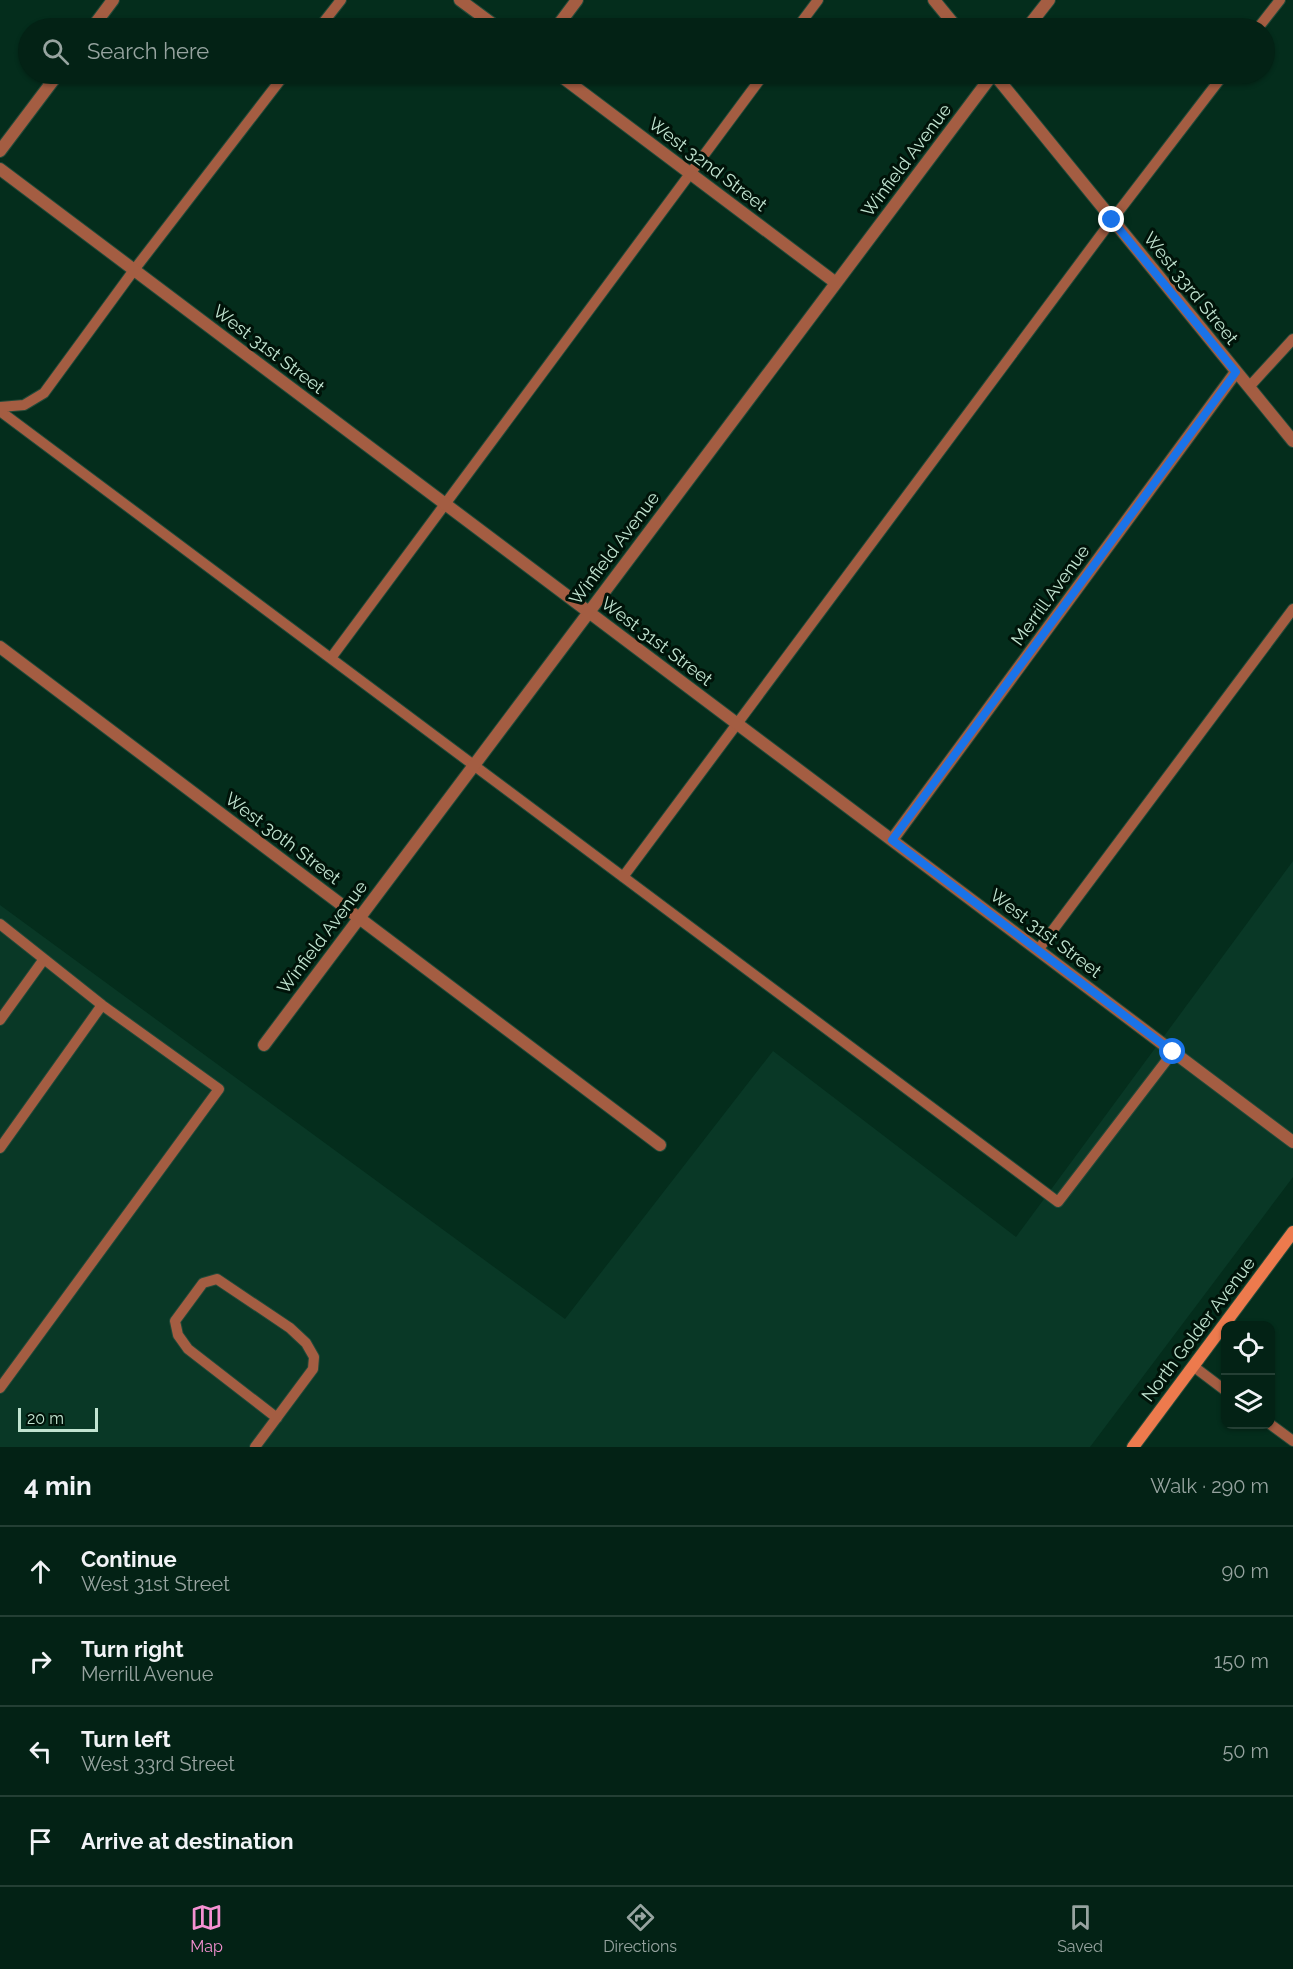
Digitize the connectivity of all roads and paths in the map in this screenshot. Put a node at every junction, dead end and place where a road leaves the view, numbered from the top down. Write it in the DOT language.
graph roads {
  1 [pos="113,0"];
  2 [pos="341,0"];
  3 [pos="460,0"];
  4 [pos="578,0"];
  5 [pos="818,0"];
  6 [pos="934,0"];
  7 [pos="1049,0"];
  8 [pos="1280,0"];
  9 [pos="100,18"];
  10 [pos="327,18"];
  11 [pos="484,18"];
  12 [pos="564,18"];
  13 [pos="804,18"];
  14 [pos="949,18"];
  15 [pos="1035,18"];
  16 [pos="1266,18"];
  17 [pos="50,84"];
  18 [pos="277,84"];
  19 [pos="571,84"];
  20 [pos="757,84"];
  21 [pos="986,84"];
  22 [pos="1002,84"];
  23 [pos="1216,84"];
  24 [pos="0,151"];
  25 [pos="0,169"];
  26 [pos="690,173"];
  27 [pos="1112,220"];
  28 [pos="134,270"];
  29 [pos="836,283"];
  30 [pos="1293,339"];
  31 [pos="1236,372"];
  32 [pos="1249,387"];
  33 [pos="0,409"];
  34 [pos="1293,441"];
  35 [pos="445,503"];
  36 [pos="1293,609"];
  37 [pos="589,612"];
  38 [pos="0,647"];
  39 [pos="331,658"];
  40 [pos="737,723"];
  41 [pos="474,765"];
  42 [pos="892,840"];
  43 [pos="623,877"];
  44 [pos="359,918"];
  45 [pos="0,924"];
  46 [pos="1038,950"];
  47 [pos="44,959"];
  48 [pos="102,1005"];
  49 [pos="0,1020"];
  50 [pos="264,1045"];
  51 [pos="1173,1052"];
  52 [pos="1293,1142"];
  53 [pos="660,1145"];
  54 [pos="0,1148"];
  55 [pos="1293,1232"];
  56 [pos="1193,1366"];
  57 [pos="1221,1387"];
  58 [pos="0,1388"];
  59 [pos="277,1418"];
  60 [pos="1275,1428"];
  61 [pos="1293,1441"];
  62 [pos="255,1447"];
  63 [pos="1133,1447"];
  1 -- 9 [label="street"];
  2 -- 10 [label="lane"];
  3 -- 11 [label="street"];
  4 -- 12 [label="street"];
  5 -- 13 [label="lane"];
  6 -- 14 [label="street"];
  7 -- 15 [label="street"];
  8 -- 16 [label="lane"];
  17 -- 24 [label="street"];
  18 -- 28 [label="lane"];
  19 -- 26 [label="street, West 32nd Street"];
  20 -- 26 [label="lane"];
  21 -- 29 [label="street, Winfield Avenue"];
  22 -- 27 [label="street, West 33rd Street"];
  23 -- 27 [label="lane"];
  25 -- 28 [label="street, West 31st Street"];
  26 -- 29 [label="street, West 32nd Street"];
  26 -- 35 [label="lane"];
  27 -- 31 [label="street, West 33rd Street"];
  27 -- 40 [label="lane"];
  28 -- 33 [label="lane"];
  28 -- 35 [label="street, West 31st Street"];
  29 -- 37 [label="street, Winfield Avenue"];
  30 -- 32 [label="lane"];
  31 -- 32 [label="street, West 33rd Street"];
  31 -- 42 [label="street, Merrill Avenue"];
  32 -- 34 [label="street, West 33rd Street"];
  33 -- 39 [label="lane"];
  35 -- 37 [label="street, West 31st Street"];
  35 -- 39 [label="lane"];
  36 -- 46 [label="lane"];
  37 -- 40 [label="street, West 31st Street"];
  37 -- 41 [label="street, Winfield Avenue"];
  38 -- 44 [label="street, West 30th Street"];
  39 -- 41 [label="lane"];
  40 -- 42 [label="street, West 31st Street"];
  40 -- 43 [label="lane"];
  41 -- 43 [label="lane"];
  41 -- 44 [label="street, Winfield Avenue"];
  42 -- 46 [label="street, West 31st Street"];
  43 -- 51 [label="lane"];
  44 -- 50 [label="street, Winfield Avenue"];
  44 -- 53 [label="street, West 30th Street"];
  45 -- 47 [label="lane"];
  46 -- 51 [label="street, West 31st Street"];
  47 -- 48 [label="lane"];
  47 -- 49 [label="lane"];
  48 -- 54 [label="lane"];
  48 -- 58 [label="lane"];
  51 -- 52 [label="street, West 31st Street"];
  55 -- 56 [label="main road, North Golder Avenue"];
  56 -- 57 [label="lane"];
  56 -- 63 [label="main road, North Golder Avenue"];
  59 -- 59 [label="lane"];
  59 -- 62 [label="lane"];
  60 -- 61 [label="lane"];
}
